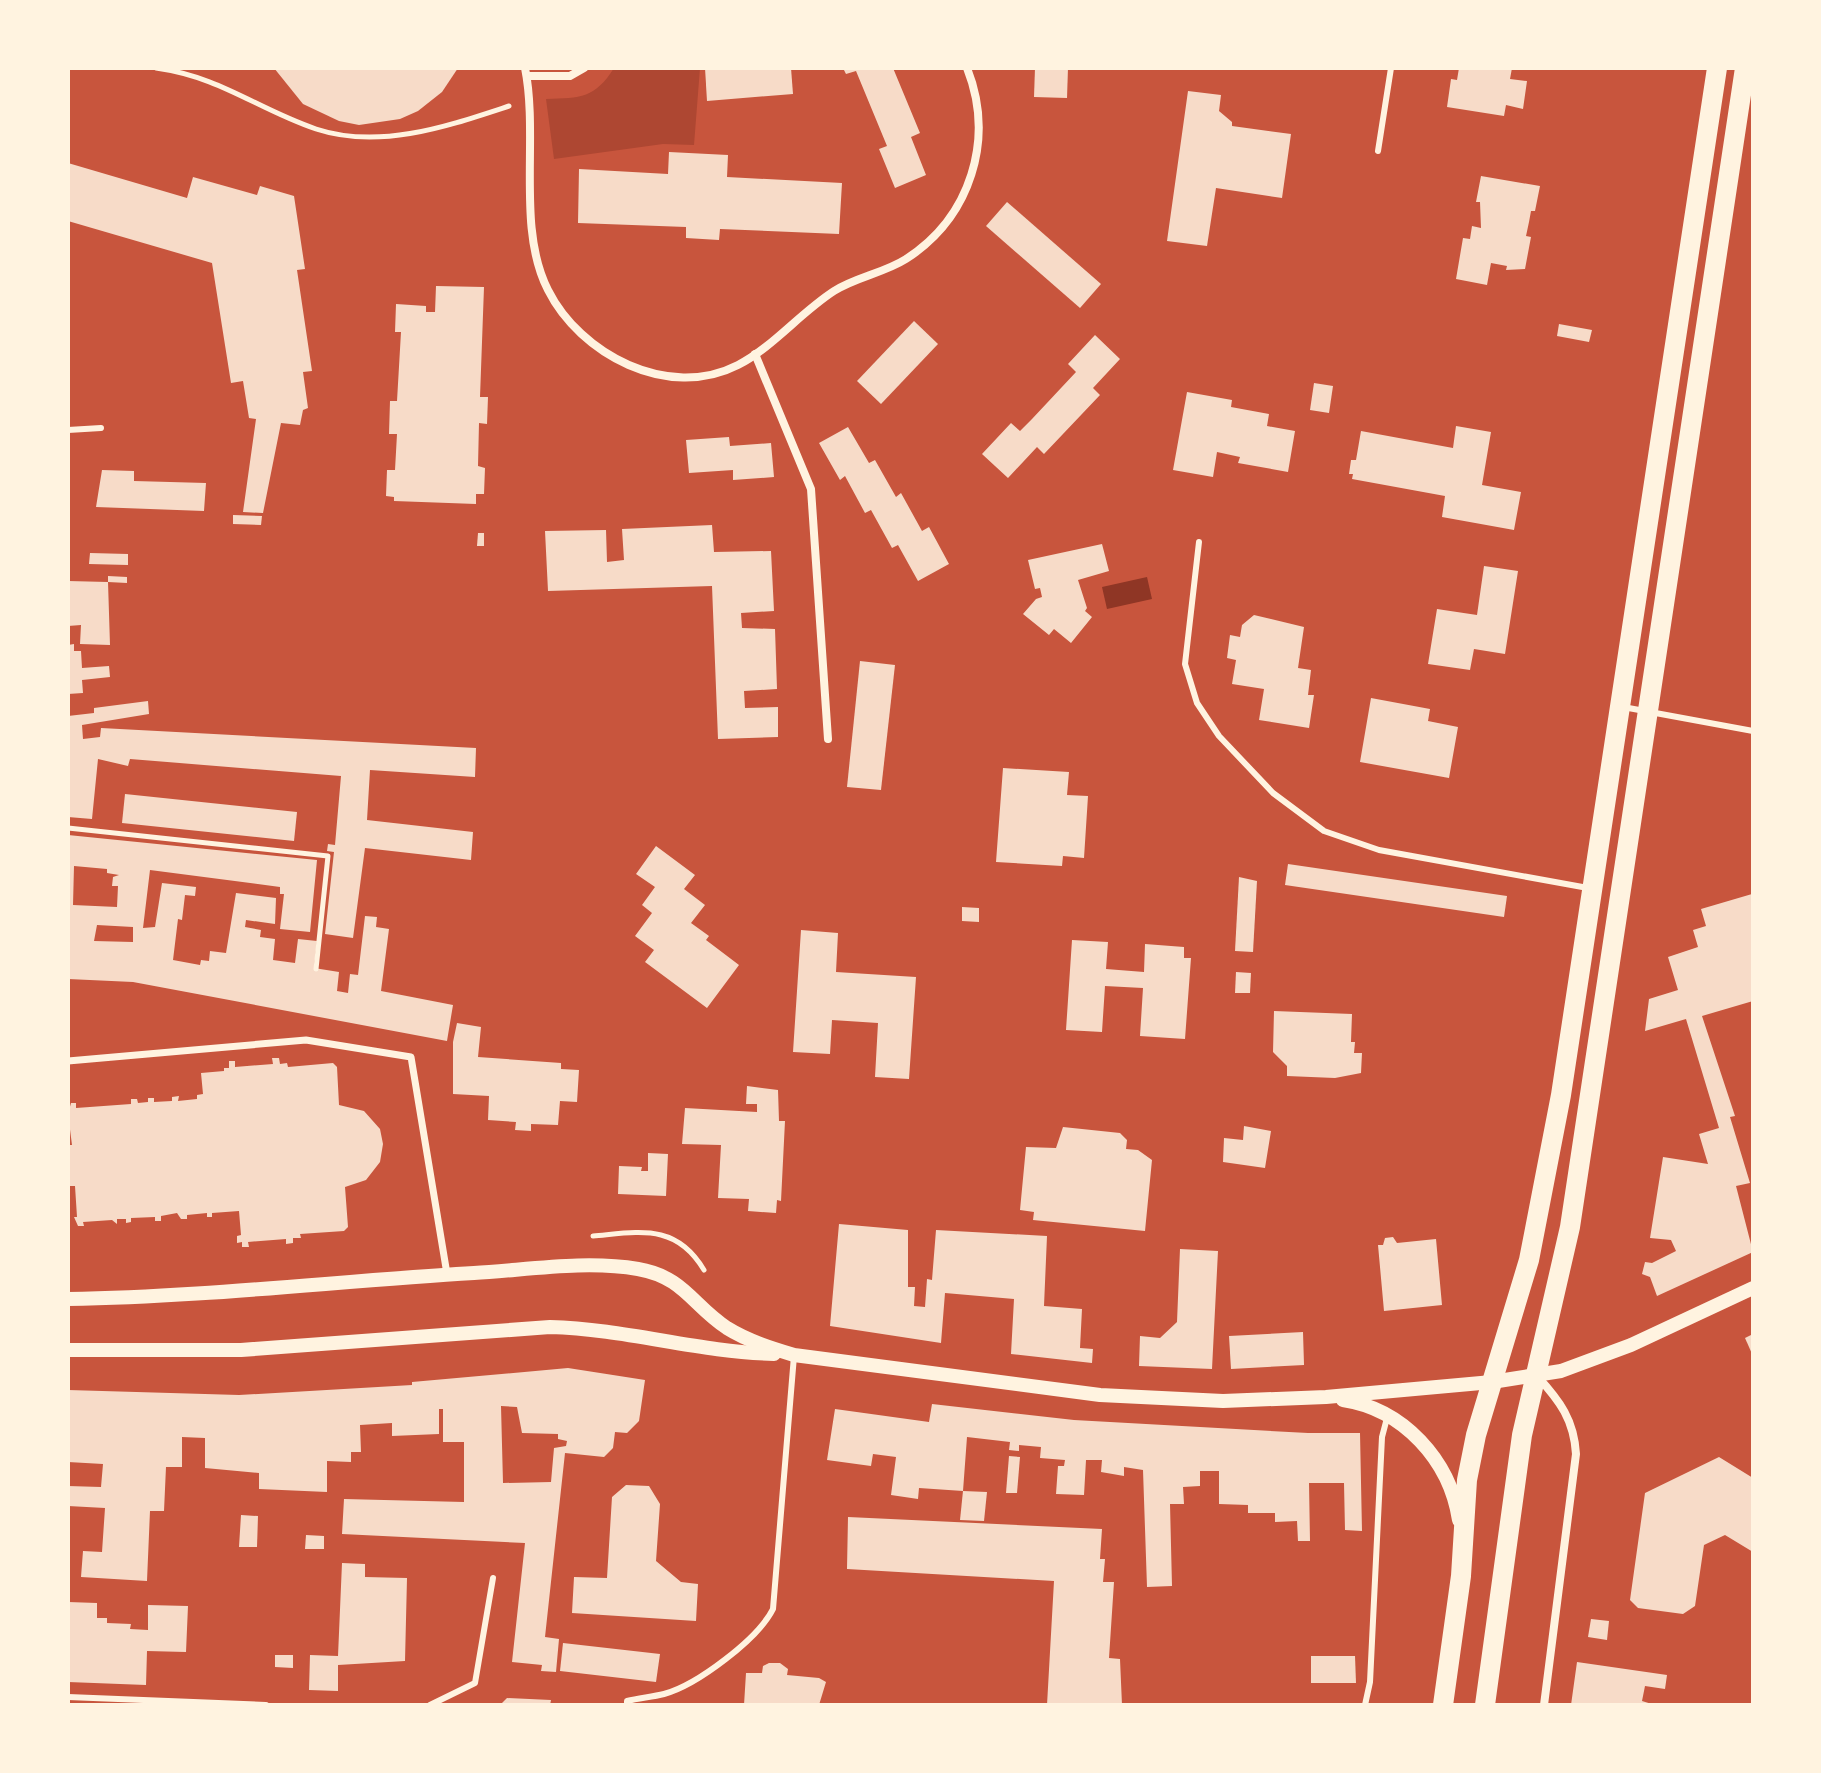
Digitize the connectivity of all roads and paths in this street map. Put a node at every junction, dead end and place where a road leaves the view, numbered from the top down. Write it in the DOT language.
graph roads {
  1 [pos="156,68"];
  2 [pos="584,68"];
  3 [pos="967,68"];
  4 [pos="1391,68"];
  5 [pos="1717,68"];
  6 [pos="1745,68"];
  7 [pos="526,72"];
  8 [pos="528,100"];
  9 [pos="1378,151"];
  10 [pos="755,354"];
  11 [pos="101,428"];
  12 [pos="68,430"];
  13 [pos="1199,542"];
  14 [pos="1620,706"];
  15 [pos="1647,711"];
  16 [pos="1753,731"];
  17 [pos="828,739"];
  18 [pos="68,828"];
  19 [pos="1592,889"];
  20 [pos="316,969"];
  21 [pos="68,1061"];
  22 [pos="447,1274"];
  23 [pos="1753,1288"];
  24 [pos="68,1299"];
  25 [pos="68,1350"];
  26 [pos="794,1355"];
  27 [pos="1537,1375"];
  28 [pos="1492,1382"];
  29 [pos="1326,1397"];
  30 [pos="1388,1415"];
  31 [pos="1463,1547"];
  32 [pos="493,1578"];
  33 [pos="68,1697"];
  34 [pos="266,1705"];
  35 [pos="430,1705"];
  36 [pos="627,1705"];
  37 [pos="1365,1705"];
  38 [pos="1443,1705"];
  39 [pos="1485,1705"];
  40 [pos="1544,1705"];
  1 -- 8 [label="path"];
  2 -- 7 [label="street"];
  3 -- 10 [label="street"];
  4 -- 9 [label="lane"];
  5 -- 14 [label="main road"];
  6 -- 15 [label="main road"];
  7 -- 8 [label="street"];
  8 -- 10 [label="street"];
  10 -- 17 [label="street"];
  11 -- 12 [label="lane"];
  13 -- 19 [label="lane"];
  14 -- 15 [label="lane"];
  14 -- 19 [label="main road"];
  15 -- 16 [label="lane"];
  15 -- 27 [label="main road"];
  18 -- 20 [label="path"];
  19 -- 28 [label="main road"];
  21 -- 22 [label="street"];
  22 -- 24 [label="street"];
  22 -- 26 [label="street"];
  23 -- 27 [label="street"];
  25 -- 26 [label="street"];
  26 -- 29 [label="street"];
  26 -- 36 [label="lane"];
  27 -- 28 [label="street"];
  27 -- 39 [label="main road"];
  27 -- 40 [label="street"];
  28 -- 29 [label="street"];
  28 -- 31 [label="main road"];
  29 -- 30 [label="street"];
  30 -- 31 [label="street"];
  30 -- 37 [label="lane"];
  31 -- 38 [label="main road"];
  32 -- 35 [label="lane"];
  33 -- 34 [label="lane"];
}
